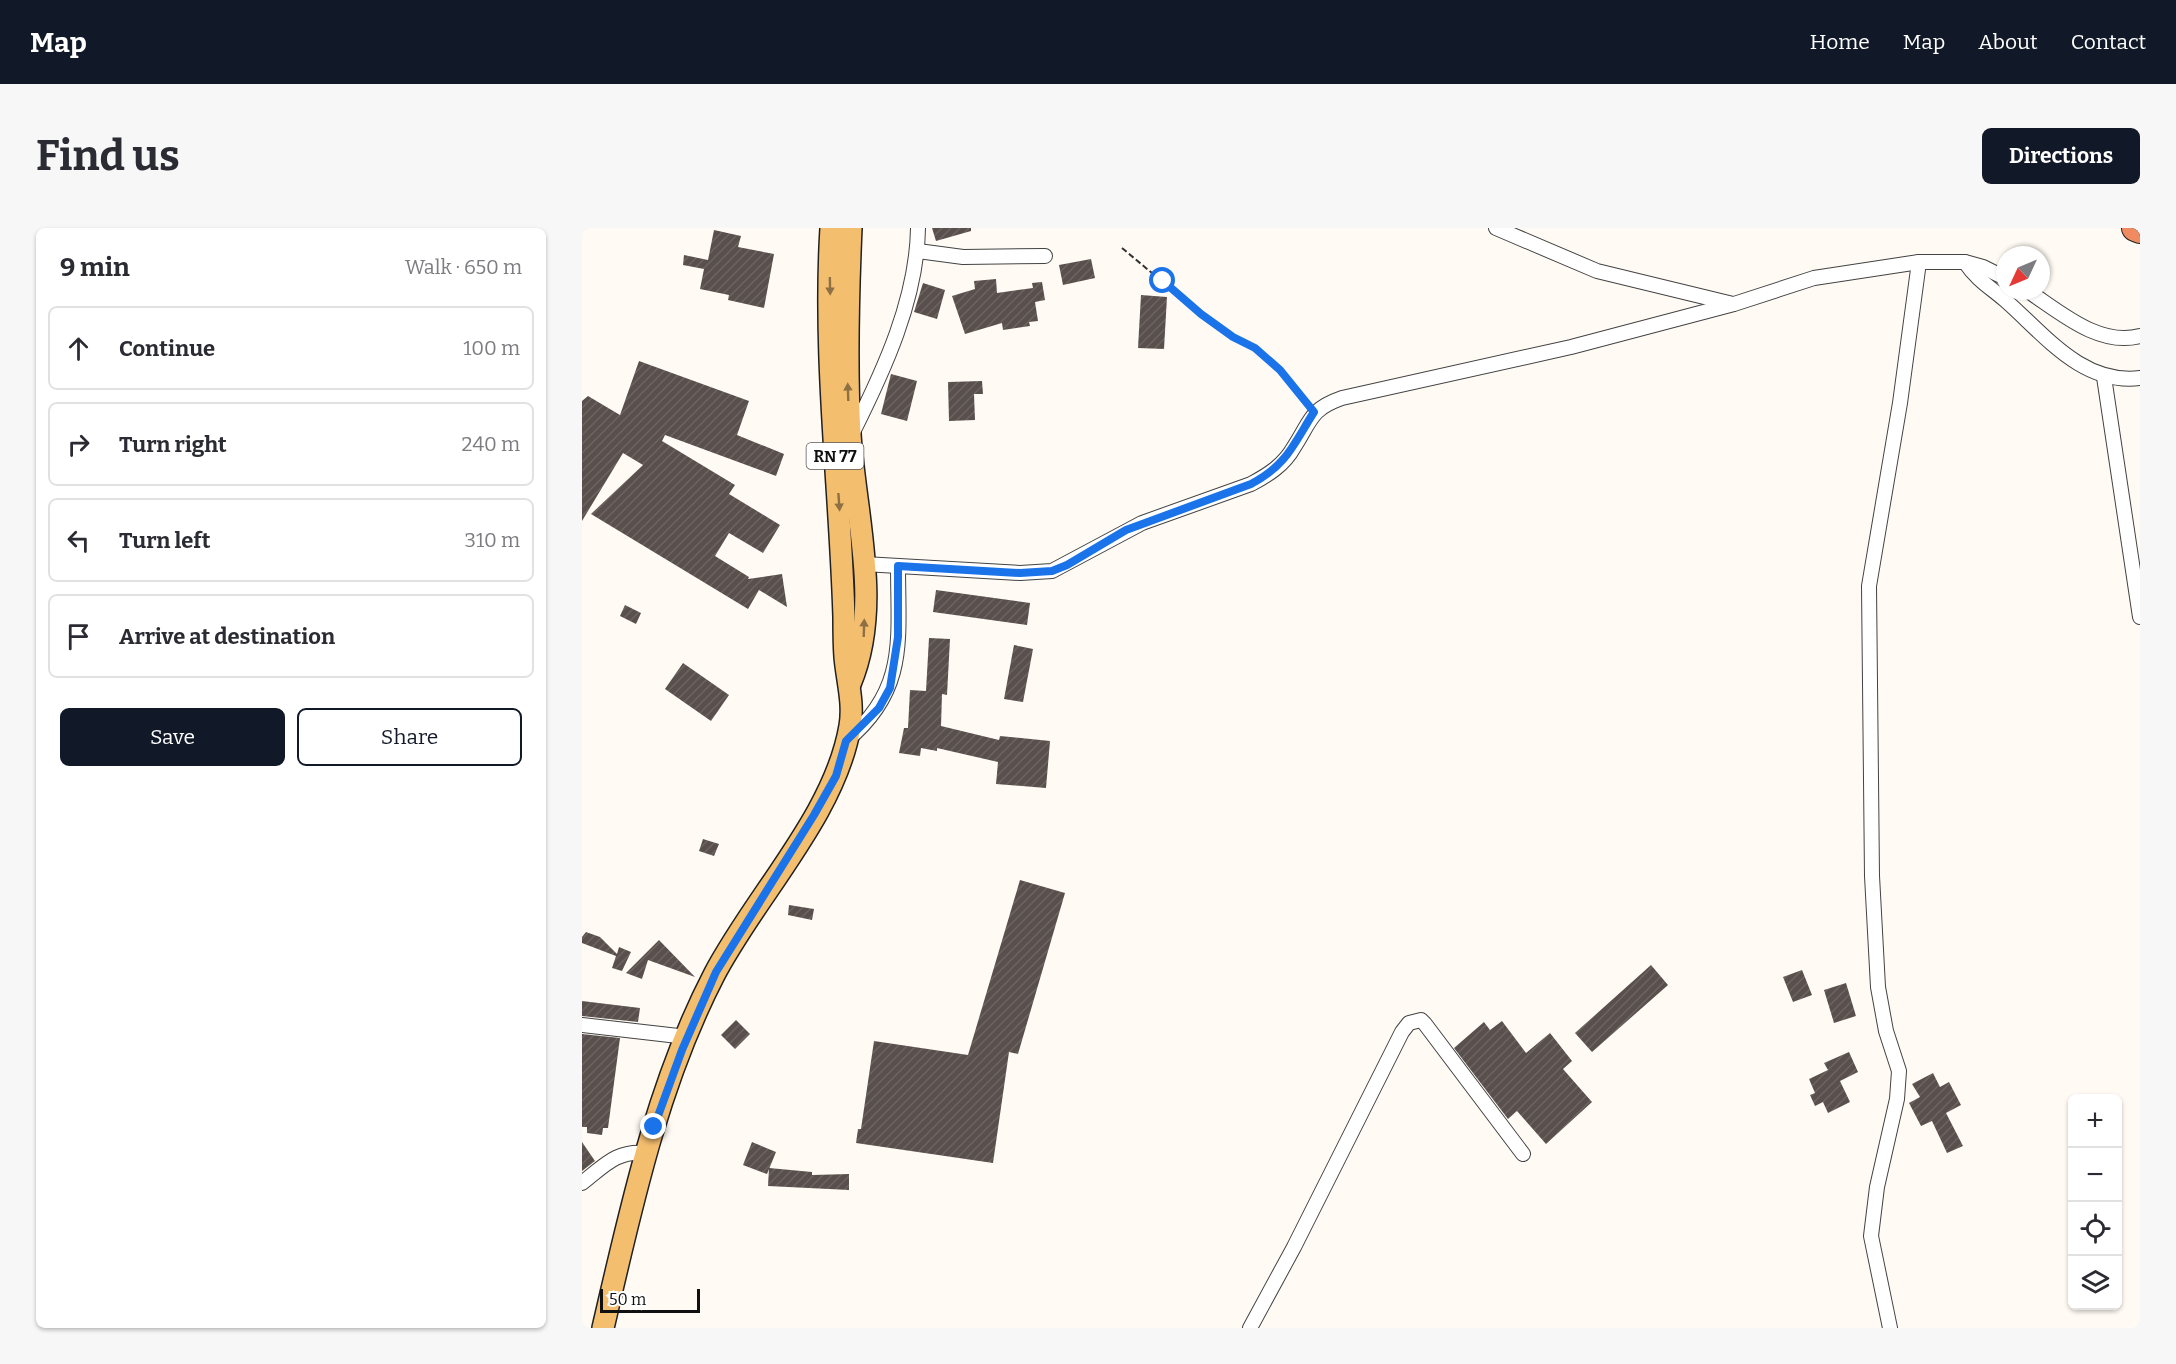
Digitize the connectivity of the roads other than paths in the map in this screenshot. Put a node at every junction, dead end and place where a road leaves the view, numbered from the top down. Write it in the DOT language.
graph roads {
  1 [pos="831,228"];
  2 [pos="851,228"];
  3 [pos="918,228"];
  4 [pos="1496,228"];
  5 [pos="2135,228"];
  6 [pos="2140,230"];
  7 [pos="918,251"];
  8 [pos="1045,256"];
  9 [pos="1919,262"];
  10 [pos="1965,262"];
  11 [pos="1996,274"];
  12 [pos="2042,300"];
  13 [pos="1734,304"];
  14 [pos="2140,336"];
  15 [pos="2104,377"];
  16 [pos="2140,378"];
  17 [pos="850,437"];
  18 [pos="864,564"];
  19 [pos="898,566"];
  20 [pos="2140,617"];
  21 [pos="849,684"];
  22 [pos="846,741"];
  23 [pos="582,1025"];
  24 [pos="687,1037"];
  25 [pos="646,1153"];
  26 [pos="1523,1154"];
  27 [pos="582,1183"];
  28 [pos="603,1328"];
  29 [pos="1250,1328"];
  30 [pos="1890,1328"];
  1 -- 21 [label="main road, RN 77, one-way"];
  17 -- 2 [label="main road, one-way"];
  3 -- 7 [label="street"];
  4 -- 13 [label="street"];
  5 -- 6 [label="highway"];
  7 -- 8 [label="street"];
  7 -- 17 [label="street"];
  9 -- 10 [label="street"];
  9 -- 13 [label="street"];
  9 -- 30 [label="street"];
  10 -- 11 [label="street"];
  10 -- 15 [label="street"];
  12 -- 14 [label="street"];
  13 -- 19 [label="street"];
  15 -- 16 [label="street"];
  15 -- 20 [label="street"];
  17 -- 18 [label="main road"];
  18 -- 19 [label="street"];
  21 -- 18 [label="main road, one-way"];
  19 -- 22 [label="street"];
  21 -- 22 [label="main road, RN 77"];
  22 -- 24 [label="main road, RN 77"];
  23 -- 24 [label="street"];
  24 -- 25 [label="main road, RN 77"];
  25 -- 27 [label="street"];
  25 -- 28 [label="main road, RN 77"];
  26 -- 29 [label="street"];
}
